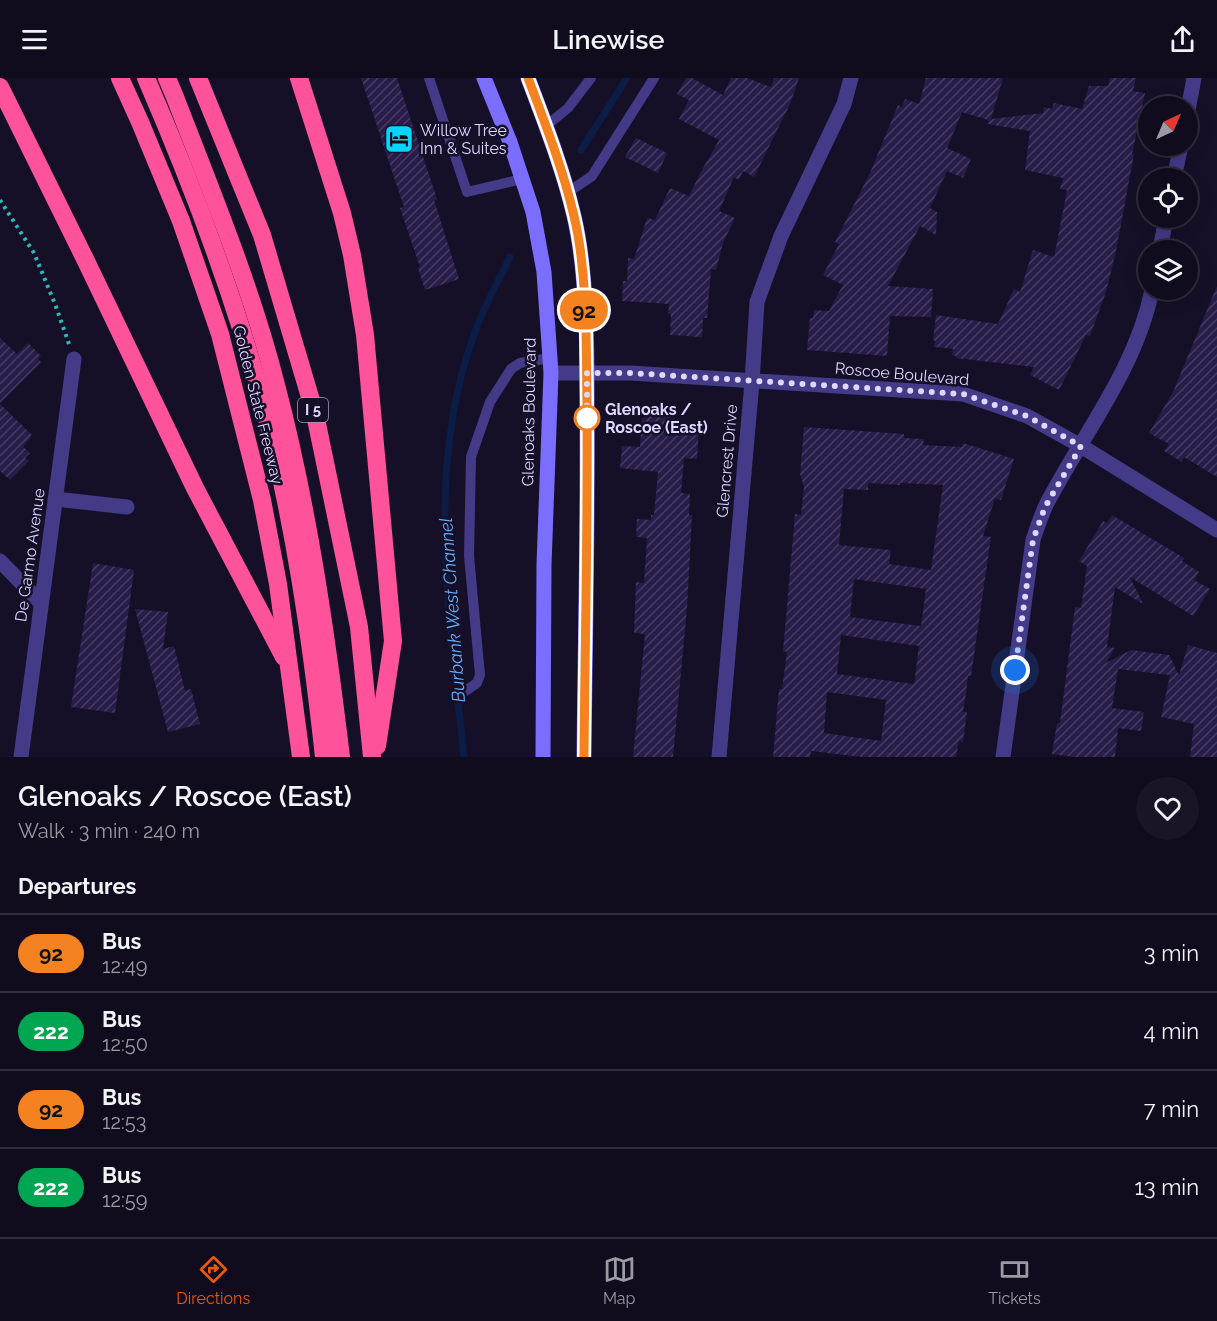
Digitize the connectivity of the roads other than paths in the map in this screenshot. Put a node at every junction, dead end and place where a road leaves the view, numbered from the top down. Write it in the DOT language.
graph roads {
  1 [pos="120,78"];
  2 [pos="146,78"];
  3 [pos="167,78"];
  4 [pos="198,78"];
  5 [pos="299,78"];
  6 [pos="429,78"];
  7 [pos="484,78"];
  8 [pos="528,78"];
  9 [pos="591,78"];
  10 [pos="654,78"];
  11 [pos="851,78"];
  12 [pos="1194,78"];
  13 [pos="0,87"];
  14 [pos="1191,96"];
  15 [pos="546,126"];
  16 [pos="522,179"];
  17 [pos="567,193"];
  18 [pos="1150,300"];
  19 [pos="74,359"];
  20 [pos="550,365"];
  21 [pos="587,373"];
  22 [pos="752,382"];
  23 [pos="1081,446"];
  24 [pos="55,499"];
  25 [pos="127,507"];
  26 [pos="1217,530"];
  27 [pos="0,561"];
  28 [pos="41,603"];
  29 [pos="291,669"];
  30 [pos="458,696"];
  31 [pos="21,757"];
  32 [pos="301,757"];
  33 [pos="324,757"];
  34 [pos="341,757"];
  35 [pos="374,757"];
  36 [pos="543,757"];
  37 [pos="584,757"];
  38 [pos="719,757"];
  39 [pos="1003,757"];
  1 -- 29 [label="highway, Golden State Freeway"];
  2 -- 33 [label="highway"];
  3 -- 34 [label="highway"];
  4 -- 35 [label="highway, I 5"];
  5 -- 35 [label="highway"];
  6 -- 16 [label="lane"];
  7 -- 16 [label="main road, Glenoaks Boulevard"];
  8 -- 15 [label="main road"];
  9 -- 15 [label="lane"];
  10 -- 17 [label="lane"];
  11 -- 22 [label="street, Glencrest Drive"];
  12 -- 14 [label="street"];
  13 -- 29 [label="highway"];
  15 -- 17 [label="main road"];
  16 -- 20 [label="main road, Glenoaks Boulevard"];
  17 -- 21 [label="main road"];
  18 -- 23 [label="street"];
  19 -- 24 [label="street, De Garmo Avenue"];
  20 -- 21 [label="street, Roscoe Boulevard"];
  20 -- 30 [label="lane"];
  20 -- 36 [label="main road, Glenoaks Boulevard"];
  21 -- 22 [label="street, Roscoe Boulevard"];
  21 -- 37 [label="main road"];
  22 -- 23 [label="street, Roscoe Boulevard"];
  22 -- 38 [label="street, Glencrest Drive"];
  23 -- 26 [label="street, Roscoe Boulevard"];
  23 -- 39 [label="street"];
  24 -- 25 [label="street"];
  24 -- 28 [label="street, De Garmo Avenue"];
  27 -- 28 [label="street"];
  28 -- 31 [label="street, De Garmo Avenue"];
  29 -- 32 [label="highway, Golden State Freeway"];
}
